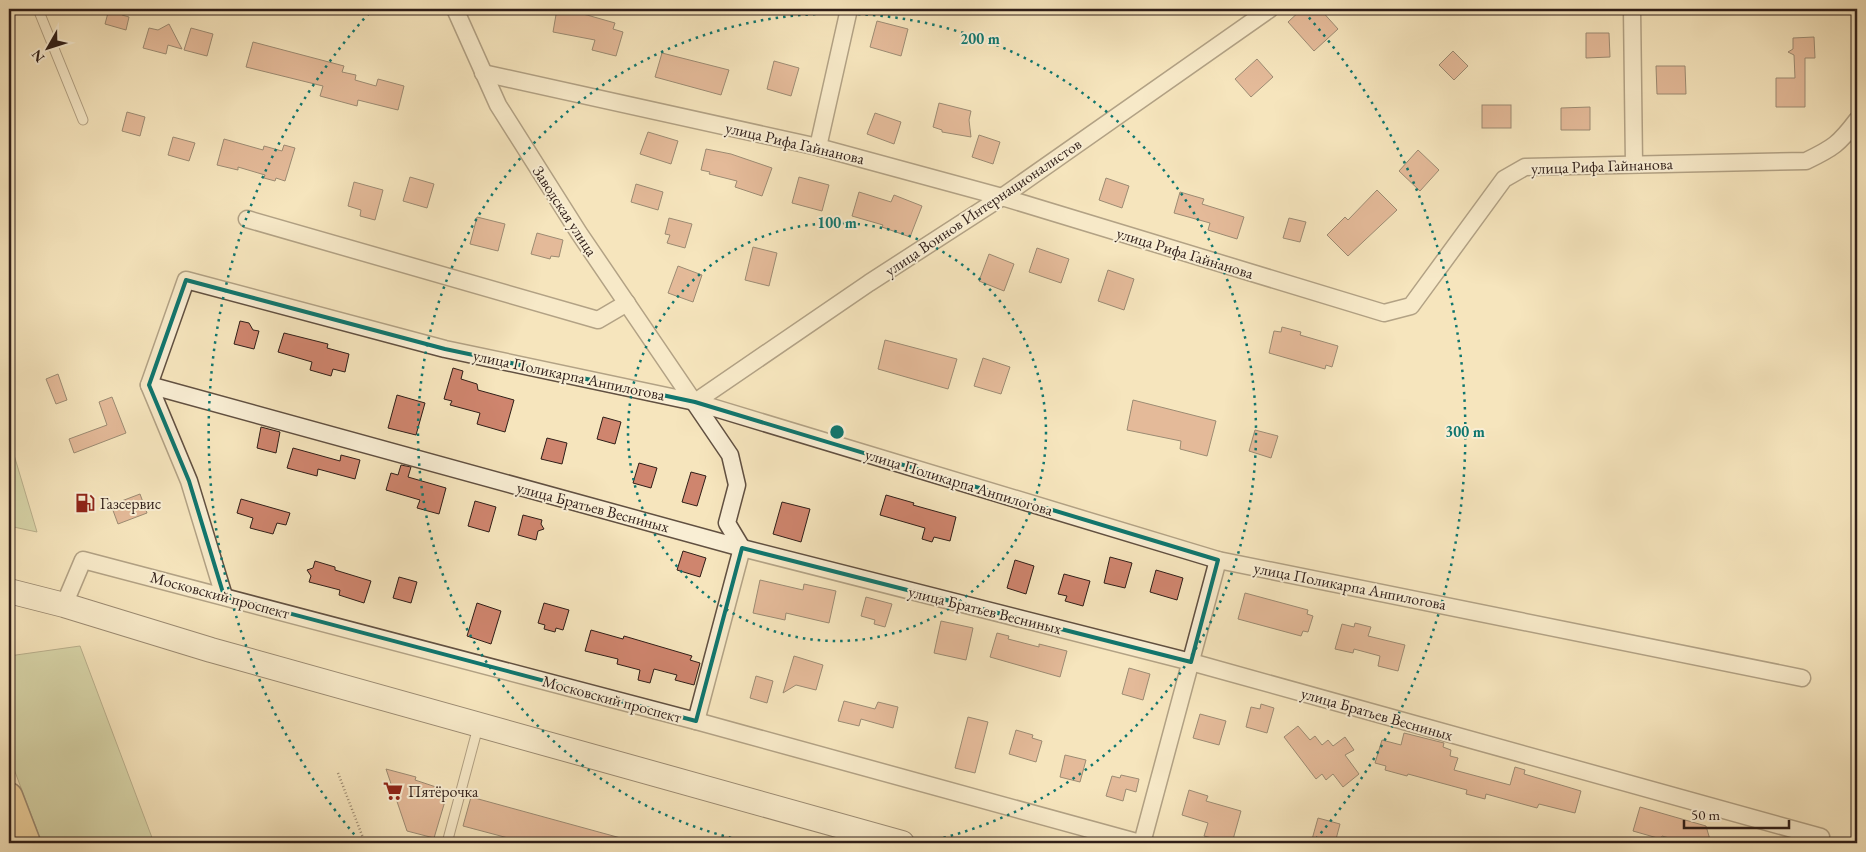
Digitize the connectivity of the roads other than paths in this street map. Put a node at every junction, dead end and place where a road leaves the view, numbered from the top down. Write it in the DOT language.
graph roads {
  1 [pos="38,9"];
  2 [pos="455,9"];
  3 [pos="848,9"];
  4 [pos="1270,9"];
  5 [pos="1632,9"];
  6 [pos="483,73"];
  7 [pos="84,120"];
  8 [pos="1857,120"];
  9 [pos="818,147"];
  10 [pos="1634,164"];
  11 [pos="1002,197"];
  12 [pos="247,219"];
  13 [pos="626,303"];
  14 [pos="149,385"];
  15 [pos="695,402"];
  16 [pos="742,548"];
  17 [pos="1218,560"];
  18 [pos="9,591"];
  19 [pos="224,596"];
  20 [pos="64,605"];
  21 [pos="1190,662"];
  22 [pos="1802,678"];
  23 [pos="696,721"];
  24 [pos="479,724"];
  25 [pos="9,796"];
  26 [pos="1821,837"];
  27 [pos="27,843"];
  28 [pos="447,843"];
  29 [pos="902,843"];
  30 [pos="1141,843"];
  1 -- 7 [label="lane"];
  2 -- 6 [label="street, Заводская улица"];
  3 -- 9 [label="street"];
  4 -- 11 [label="street, улица Воинов Интернационалистов"];
  5 -- 10 [label="street"];
  6 -- 9 [label="street, улица Рифа Гайнанова"];
  6 -- 13 [label="street, Заводская улица"];
  8 -- 10 [label="street, улица Рифа Гайнанова"];
  9 -- 11 [label="street, улица Рифа Гайнанова"];
  10 -- 11 [label="street, улица Рифа Гайнанова"];
  11 -- 15 [label="street, улица Воинов Интернационалистов"];
  12 -- 13 [label="street"];
  13 -- 15 [label="street, Заводская улица"];
  14 -- 15 [label="street, улица Поликарпа Анпилогова"];
  14 -- 16 [label="street, улица Братьев Весниных"];
  14 -- 19 [label="street"];
  15 -- 16 [label="street, Заводская улица"];
  15 -- 17 [label="street, улица Поликарпа Анпилогова"];
  16 -- 21 [label="street, улица Братьев Весниных"];
  16 -- 23 [label="street"];
  17 -- 21 [label="street"];
  17 -- 22 [label="street, улица Поликарпа Анпилогова"];
  18 -- 20 [label="main road"];
  19 -- 20 [label="street, Московский проспект"];
  19 -- 23 [label="street, Московский проспект"];
  20 -- 24 [label="main road"];
  21 -- 26 [label="street, улица Братьев Весниных"];
  21 -- 30 [label="street"];
  23 -- 30 [label="street, Московский проспект"];
  24 -- 28 [label="lane"];
  24 -- 29 [label="main road"];
  25 -- 27 [label="main road"];
}
